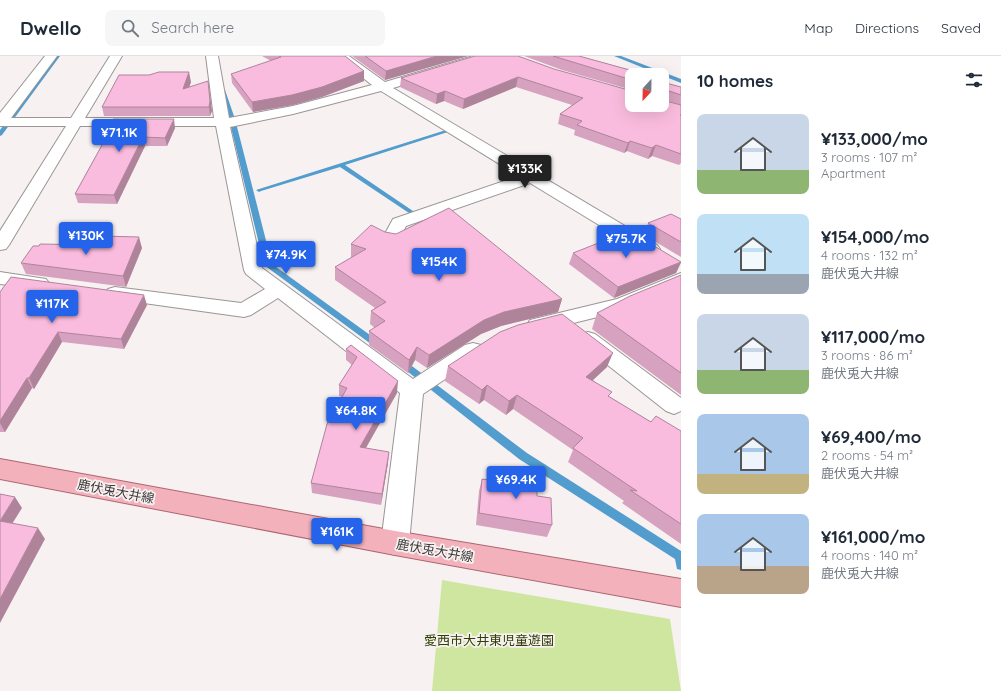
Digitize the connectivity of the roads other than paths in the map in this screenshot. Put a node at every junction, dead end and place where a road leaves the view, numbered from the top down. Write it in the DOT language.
graph roads {
  1 [pos="50,56"];
  2 [pos="116,56"];
  3 [pos="212,56"];
  4 [pos="341,56"];
  5 [pos="486,56"];
  6 [pos="383,87"];
  7 [pos="0,122"];
  8 [pos="76,122"];
  9 [pos="229,122"];
  10 [pos="532,177"];
  11 [pos="392,239"];
  12 [pos="0,245"];
  13 [pos="674,266"];
  14 [pos="0,278"];
  15 [pos="55,286"];
  16 [pos="279,289"];
  17 [pos="94,291"];
  18 [pos="562,319"];
  19 [pos="515,330"];
  20 [pos="489,340"];
  21 [pos="421,384"];
  22 [pos="674,405"];
  23 [pos="0,469"];
  24 [pos="395,543"];
  25 [pos="681,594"];
  1 -- 7 [label="street"];
  2 -- 8 [label="street"];
  3 -- 9 [label="street"];
  4 -- 6 [label="street"];
  5 -- 6 [label="street"];
  6 -- 9 [label="street"];
  6 -- 10 [label="street"];
  7 -- 8 [label="street"];
  8 -- 9 [label="street"];
  8 -- 12 [label="street"];
  9 -- 16 [label="street"];
  10 -- 11 [label="street"];
  10 -- 13 [label="street"];
  13 -- 18 [label="street"];
  14 -- 15 [label="street"];
  16 -- 17 [label="street"];
  16 -- 21 [label="street"];
  18 -- 19 [label="street"];
  18 -- 22 [label="street"];
  20 -- 21 [label="street"];
  21 -- 24 [label="street"];
  23 -- 24 [label="main road, 鹿伏兎大井線"];
  24 -- 25 [label="main road, 鹿伏兎大井線"];
}
